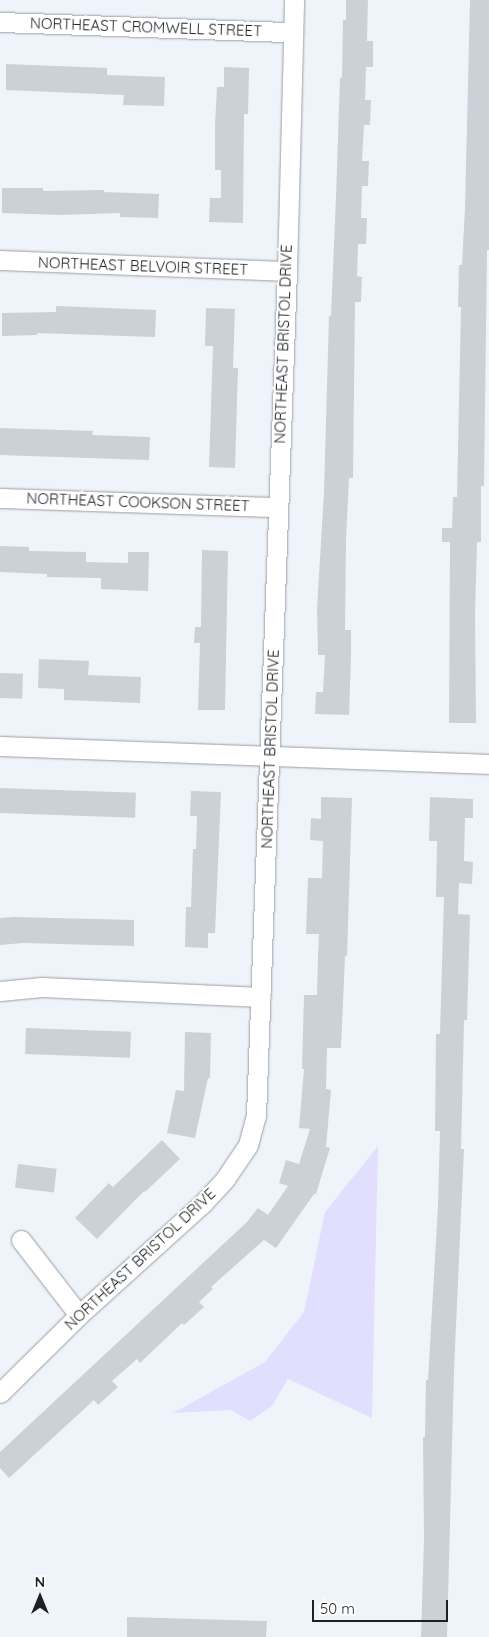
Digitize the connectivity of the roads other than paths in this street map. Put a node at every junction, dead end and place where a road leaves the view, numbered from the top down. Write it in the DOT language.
graph roads {
  1 [pos="294,0"];
  2 [pos="0,22"];
  3 [pos="292,32"];
  4 [pos="0,260"];
  5 [pos="287,272"];
  6 [pos="0,498"];
  7 [pos="277,507"];
  8 [pos="0,746"];
  9 [pos="270,757"];
  10 [pos="489,764"];
  11 [pos="0,991"];
  12 [pos="261,997"];
  13 [pos="21,1240"];
  14 [pos="79,1315"];
  15 [pos="0,1393"];
  1 -- 3 [label="street, NORTHEAST BRISTOL DRIVE"];
  2 -- 3 [label="street, NORTHEAST CROMWELL STREET"];
  3 -- 5 [label="street, NORTHEAST BRISTOL DRIVE"];
  4 -- 5 [label="street, NORTHEAST BELVOIR STREET"];
  5 -- 7 [label="street, NORTHEAST BRISTOL DRIVE"];
  6 -- 7 [label="street, NORTHEAST COOKSON STREET"];
  7 -- 9 [label="street, NORTHEAST BRISTOL DRIVE"];
  8 -- 9 [label="street"];
  9 -- 10 [label="street"];
  9 -- 12 [label="street, NORTHEAST BRISTOL DRIVE"];
  11 -- 12 [label="street"];
  12 -- 14 [label="street, NORTHEAST BRISTOL DRIVE"];
  13 -- 14 [label="street"];
  14 -- 15 [label="street, NORTHEAST BRISTOL DRIVE"];
}
